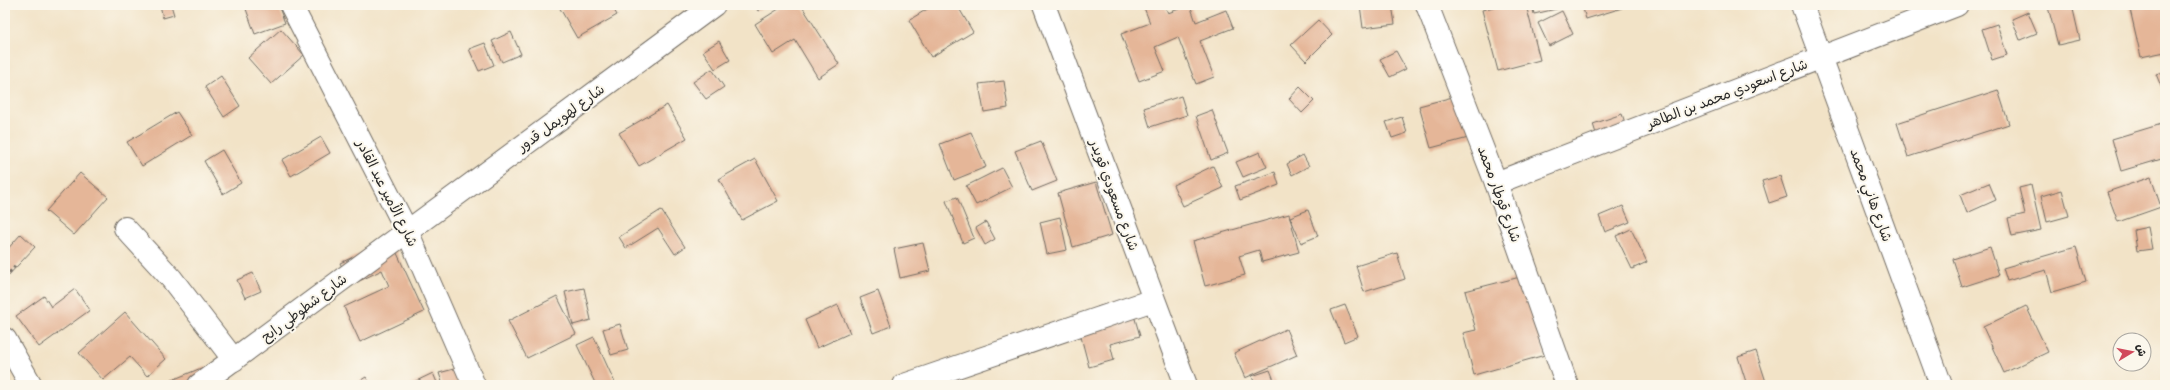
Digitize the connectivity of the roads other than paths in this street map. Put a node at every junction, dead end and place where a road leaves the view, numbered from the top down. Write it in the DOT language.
graph roads {
  1 [pos="291,5"];
  2 [pos="714,5"];
  3 [pos="1044,5"];
  4 [pos="1427,5"];
  5 [pos="1802,5"];
  6 [pos="1957,5"];
  7 [pos="1821,57"];
  8 [pos="1496,183"];
  9 [pos="124,228"];
  10 [pos="408,231"];
  11 [pos="1153,300"];
  12 [pos="5,339"];
  13 [pos="234,360"];
  14 [pos="31,385"];
  15 [pos="199,385"];
  16 [pos="474,385"];
  17 [pos="904,385"];
  18 [pos="1186,385"];
  19 [pos="1567,385"];
  20 [pos="1941,385"];
  1 -- 10 [label="street, شارع الأمير عبد القادر"];
  2 -- 10 [label="street, شارع لهويمل قدور"];
  3 -- 11 [label="street, شارع مسعودي قويدر"];
  4 -- 8 [label="street, شارع قوطار محمد"];
  5 -- 7 [label="street, شارع هاني محمد"];
  6 -- 7 [label="street, شارع اسعودي محمد بن الطاهر"];
  7 -- 8 [label="street, شارع اسعودي محمد بن الطاهر"];
  7 -- 20 [label="street, شارع هاني محمد"];
  8 -- 19 [label="street, شارع قوطار محمد"];
  9 -- 13 [label="street"];
  10 -- 13 [label="street, شارع شطوطي رابح"];
  10 -- 16 [label="street, شارع الأمير عبد القادر"];
  11 -- 17 [label="street"];
  11 -- 18 [label="street, شارع مسعودي قويدر"];
  12 -- 14 [label="street"];
  13 -- 15 [label="street, شارع شطوطي رابح"];
}
